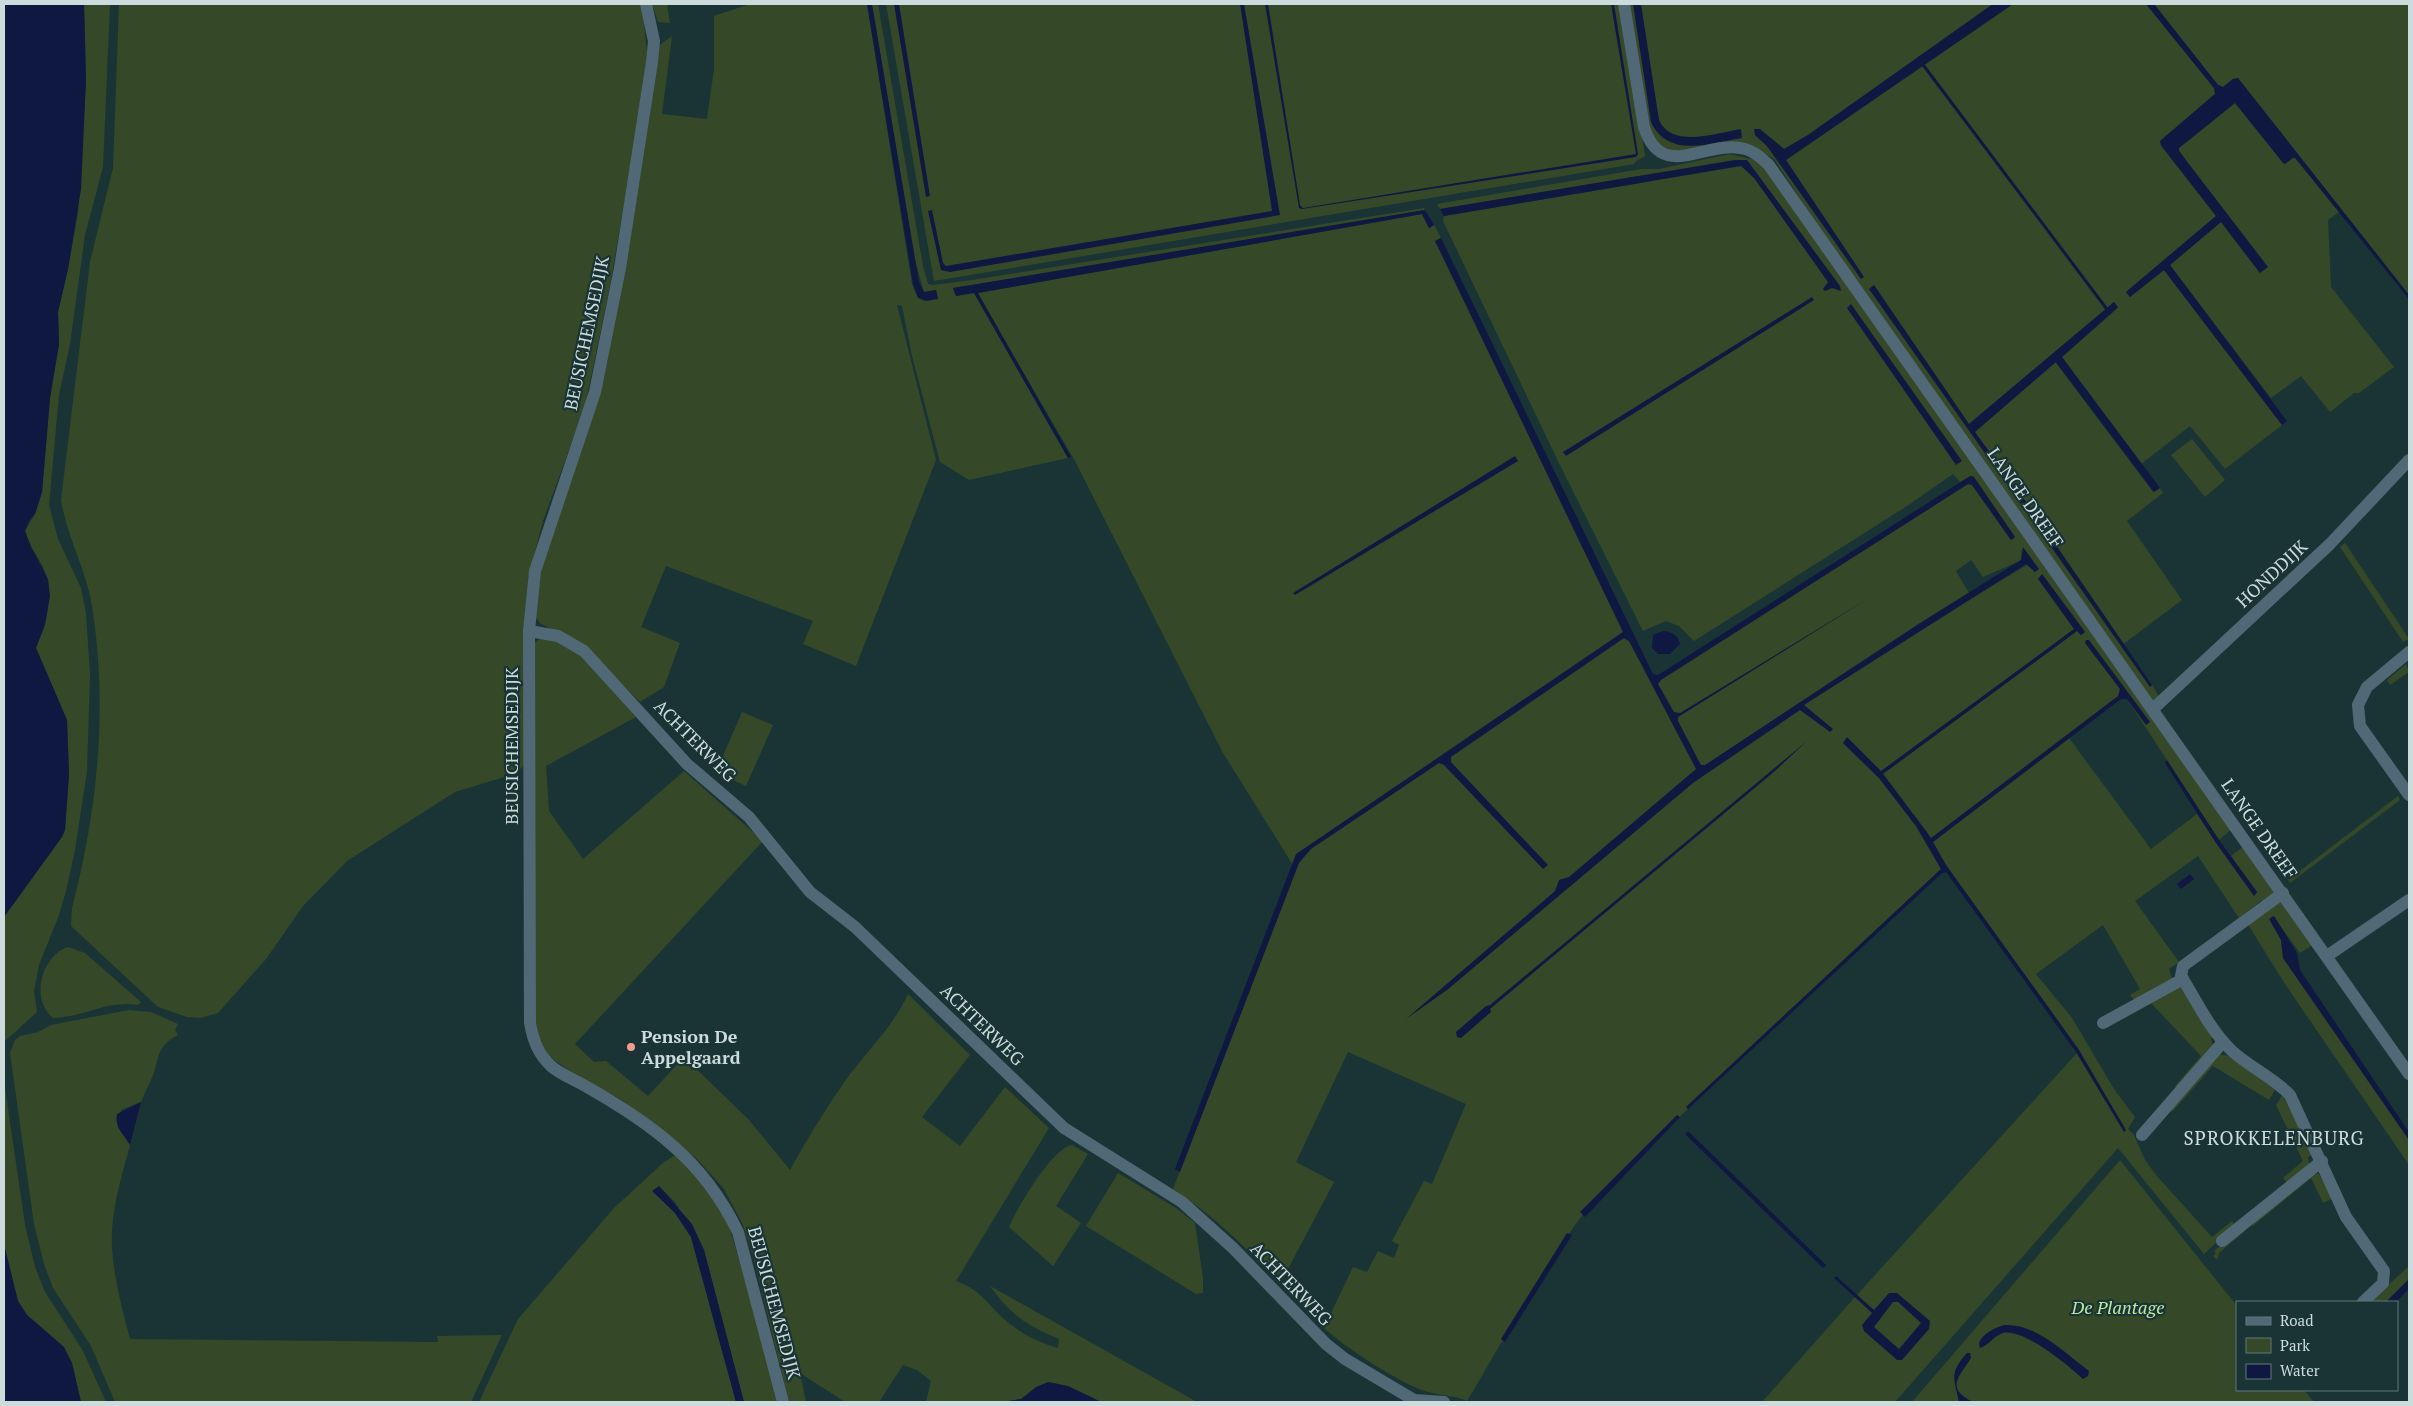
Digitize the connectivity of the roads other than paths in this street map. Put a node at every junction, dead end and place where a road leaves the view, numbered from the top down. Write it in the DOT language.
graph roads {
  1 [pos="646,4"];
  2 [pos="1624,4"];
  3 [pos="2409,460"];
  4 [pos="530,630"];
  5 [pos="2409,652"];
  6 [pos="2153,709"];
  7 [pos="2409,795"];
  8 [pos="2283,893"];
  9 [pos="2409,900"];
  10 [pos="2327,956"];
  11 [pos="2183,979"];
  12 [pos="2104,1023"];
  13 [pos="2223,1042"];
  14 [pos="2409,1074"];
  15 [pos="2142,1134"];
  16 [pos="2322,1161"];
  17 [pos="2222,1241"];
  18 [pos="2364,1301"];
  19 [pos="783,1402"];
  20 [pos="1444,1402"];
  1 -- 4 [label="street, BEUSICHEMSEDIJK"];
  2 -- 6 [label="street, LANGE DREEF"];
  3 -- 6 [label="street, HONDDIJK"];
  4 -- 19 [label="street, BEUSICHEMSEDIJK"];
  4 -- 20 [label="street, ACHTERWEG"];
  5 -- 7 [label="street"];
  6 -- 8 [label="street, LANGE DREEF"];
  8 -- 10 [label="street, LANGE DREEF"];
  8 -- 11 [label="street"];
  9 -- 10 [label="street"];
  10 -- 14 [label="street, LANGE DREEF"];
  11 -- 12 [label="street"];
  11 -- 13 [label="street"];
  13 -- 15 [label="street"];
  13 -- 16 [label="street"];
  16 -- 17 [label="street"];
  16 -- 18 [label="street"];
}
